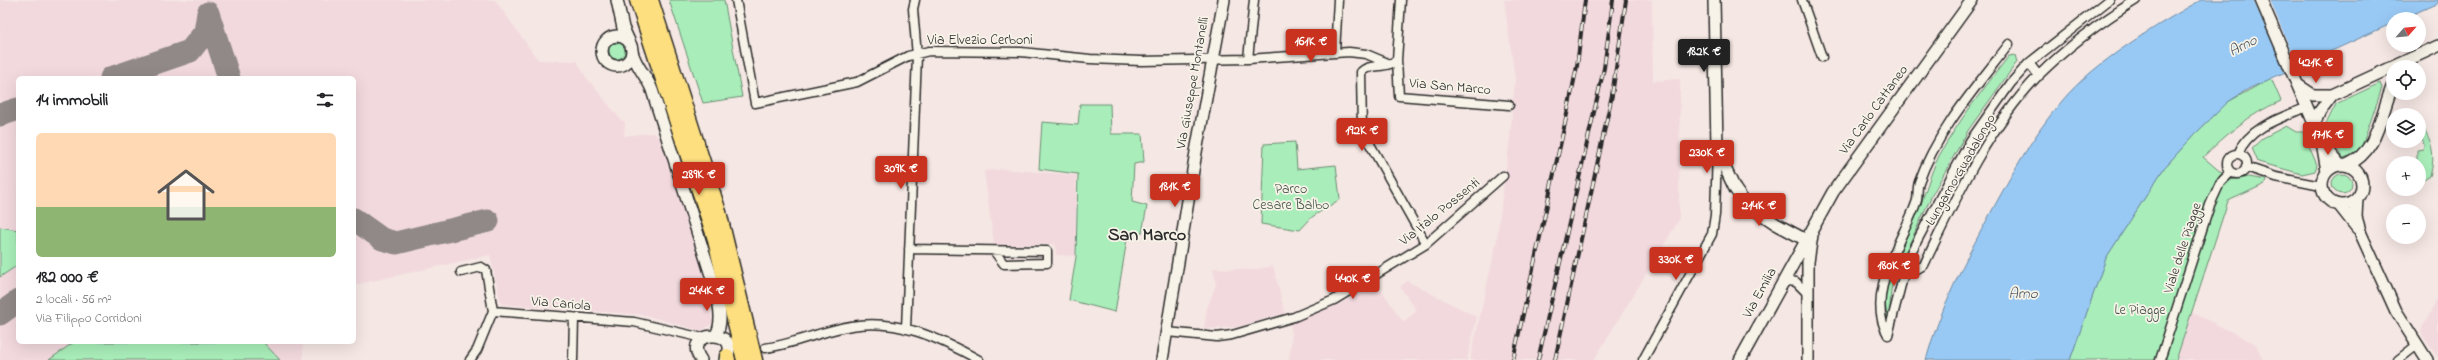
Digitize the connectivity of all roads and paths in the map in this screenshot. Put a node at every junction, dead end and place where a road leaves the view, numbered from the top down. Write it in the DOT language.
graph roads {
  1 [pos="617,0"];
  2 [pos="637,0"];
  3 [pos="736,0"];
  4 [pos="915,0"];
  5 [pos="1224,0"];
  6 [pos="1254,0"];
  7 [pos="1338,0"];
  8 [pos="1401,0"];
  9 [pos="1714,0"];
  10 [pos="1802,0"];
  11 [pos="1972,0"];
  12 [pos="2109,0"];
  13 [pos="2136,0"];
  14 [pos="2260,0"];
  15 [pos="652,4"];
  16 [pos="2083,19"];
  17 [pos="2092,31"];
  18 [pos="610,38"];
  19 [pos="2009,44"];
  20 [pos="630,46"];
  21 [pos="2438,46"];
  22 [pos="1335,52"];
  23 [pos="917,53"];
  24 [pos="1822,57"];
  25 [pos="1248,59"];
  26 [pos="1213,60"];
  27 [pos="1397,60"];
  28 [pos="2411,60"];
  29 [pos="2029,63"];
  30 [pos="1390,64"];
  31 [pos="621,65"];
  32 [pos="2386,71"];
  33 [pos="2375,75"];
  34 [pos="2039,76"];
  35 [pos="2386,79"];
  36 [pos="2296,83"];
  37 [pos="2332,95"];
  38 [pos="2387,100"];
  39 [pos="655,101"];
  40 [pos="1509,105"];
  41 [pos="2300,110"];
  42 [pos="2314,124"];
  43 [pos="2322,142"];
  44 [pos="1717,146"];
  45 [pos="2238,154"];
  46 [pos="2343,165"];
  47 [pos="2246,167"];
  48 [pos="2327,171"];
  49 [pos="2232,172"];
  50 [pos="1504,176"];
  51 [pos="2321,186"];
  52 [pos="2357,198"];
  53 [pos="2339,205"];
  54 [pos="2361,234"];
  55 [pos="1809,236"];
  56 [pos="1426,244"];
  57 [pos="909,249"];
  58 [pos="994,251"];
  59 [pos="1908,265"];
  60 [pos="461,272"];
  61 [pos="1781,286"];
  62 [pos="1808,294"];
  63 [pos="717,299"];
  64 [pos="494,311"];
  65 [pos="574,318"];
  66 [pos="906,328"];
  67 [pos="1167,332"];
  68 [pos="716,335"];
  69 [pos="701,341"];
  70 [pos="2417,345"];
  71 [pos="765,348"];
  72 [pos="727,355"];
  73 [pos="470,360"];
  74 [pos="573,360"];
  75 [pos="701,360"];
  76 [pos="744,360"];
  77 [pos="755,360"];
  78 [pos="978,360"];
  79 [pos="1162,360"];
  80 [pos="1643,360"];
  81 [pos="1740,360"];
  82 [pos="1808,360"];
  83 [pos="2160,360"];
  84 [pos="2398,360"];
  85 [pos="2427,360"];
  1 -- 18 [label="street"];
  1 -- 20 [label="street"];
  2 -- 76 [label="highway"];
  3 -- 23 [label="street, Via Elvezio Cerboni"];
  4 -- 23 [label="street"];
  5 -- 26 [label="street, Via Giuseppe Montanelli"];
  6 -- 25 [label="street"];
  7 -- 22 [label="street"];
  8 -- 27 [label="street"];
  9 -- 44 [label="street"];
  10 -- 24 [label="street"];
  11 -- 55 [label="street, Via Carlo Cattaneo"];
  12 -- 16 [label="street, Lungarno Guadalongo"];
  13 -- 17 [label="street, Lungarno Guadalongo"];
  14 -- 36 [label="street"];
  15 -- 77 [label="highway"];
  16 -- 17 [label="street"];
  16 -- 29 [label="street, Lungarno Guadalongo"];
  17 -- 34 [label="street, Lungarno Guadalongo"];
  18 -- 20 [label="street"];
  18 -- 31 [label="street"];
  19 -- 59 [label="street, Lungarno Guadalongo"];
  20 -- 31 [label="street"];
  20 -- 39 [label="street"];
  21 -- 28 [label="street"];
  22 -- 25 [label="street"];
  22 -- 30 [label="street"];
  23 -- 26 [label="street, Via Elvezio Cerboni"];
  23 -- 57 [label="street"];
  25 -- 26 [label="street"];
  26 -- 67 [label="street, Via Giuseppe Montanelli"];
  27 -- 30 [label="street, Via San Marco"];
  27 -- 40 [label="street, Via San Marco"];
  29 -- 34 [label="street"];
  29 -- 59 [label="street, Lungarno Guadalongo"];
  30 -- 56 [label="street, Via San Marco"];
  31 -- 39 [label="street"];
  32 -- 33 [label="street"];
  33 -- 35 [label="street"];
  33 -- 37 [label="street"];
  34 -- 59 [label="street, Lungarno Guadalongo"];
  36 -- 37 [label="street"];
  36 -- 42 [label="street"];
  37 -- 42 [label="street"];
  38 -- 46 [label="street"];
  39 -- 63 [label="street"];
  41 -- 45 [label="street"];
  42 -- 43 [label="street"];
  43 -- 46 [label="street"];
  43 -- 48 [label="street"];
  44 -- 55 [label="street"];
  44 -- 80 [label="street"];
  45 -- 47 [label="street"];
  45 -- 49 [label="street"];
  46 -- 48 [label="street"];
  46 -- 52 [label="street"];
  47 -- 49 [label="street, Viale delle Piagge"];
  47 -- 51 [label="street"];
  48 -- 51 [label="street"];
  49 -- 83 [label="street, Viale delle Piagge"];
  50 -- 56 [label="street, Via Italo Possenti"];
  51 -- 53 [label="street"];
  52 -- 53 [label="street"];
  52 -- 54 [label="street"];
  53 -- 54 [label="street"];
  54 -- 70 [label="street"];
  55 -- 61 [label="street, Via Emilia"];
  55 -- 62 [label="street"];
  56 -- 67 [label="street, Via Italo Possenti"];
  57 -- 58 [label="street"];
  57 -- 66 [label="street"];
  58 -- 58 [label="street"];
  60 -- 64 [label="street"];
  61 -- 62 [label="street"];
  61 -- 81 [label="street, Via Emilia"];
  62 -- 82 [label="street"];
  63 -- 68 [label="street"];
  63 -- 72 [label="street"];
  64 -- 65 [label="street, Via Cariola"];
  64 -- 73 [label="street"];
  65 -- 69 [label="street, Via Cariola"];
  65 -- 74 [label="street"];
  66 -- 71 [label="street"];
  66 -- 78 [label="street"];
  67 -- 79 [label="street, Via Giuseppe Montanelli"];
  68 -- 69 [label="street"];
  68 -- 72 [label="street"];
  69 -- 75 [label="street"];
  70 -- 84 [label="street"];
  70 -- 85 [label="street"];
}
